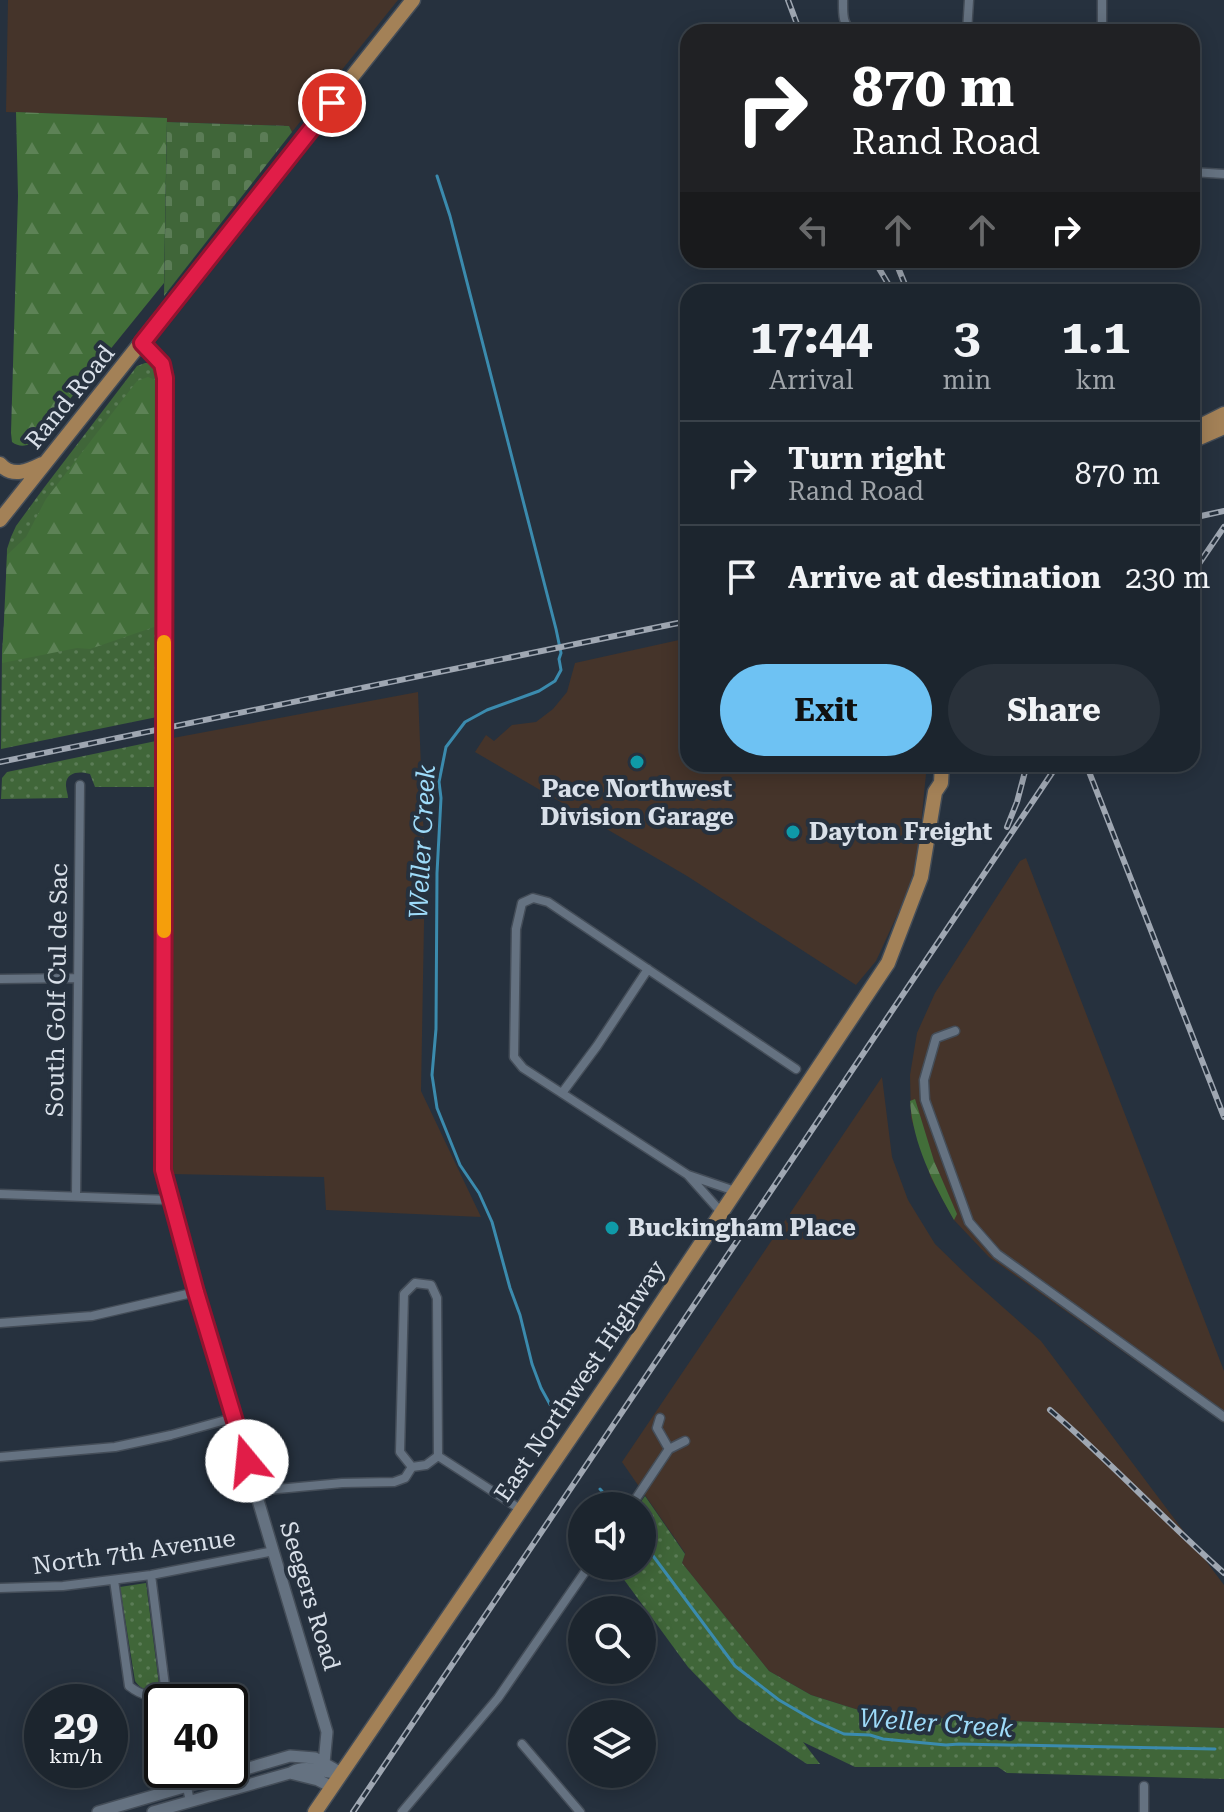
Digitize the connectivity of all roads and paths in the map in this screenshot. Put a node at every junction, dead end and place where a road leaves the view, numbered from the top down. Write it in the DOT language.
graph roads {
  1 [pos="413,0"];
  2 [pos="843,0"];
  3 [pos="969,0"];
  4 [pos="1102,0"];
  5 [pos="846,24"];
  6 [pos="968,24"];
  7 [pos="1102,24"];
  8 [pos="1200,172"];
  9 [pos="1224,174"];
  10 [pos="142,343"];
  11 [pos="1224,414"];
  12 [pos="1200,426"];
  13 [pos="1224,427"];
  14 [pos="1200,438"];
  15 [pos="46,462"];
  16 [pos="0,464"];
  17 [pos="0,520"];
  18 [pos="932,772"];
  19 [pos="942,772"];
  20 [pos="80,785"];
  21 [pos="935,792"];
  22 [pos="648,969"];
  23 [pos="77,978"];
  24 [pos="0,979"];
  25 [pos="955,1031"];
  26 [pos="796,1069"];
  27 [pos="562,1093"];
  28 [pos="688,1175"];
  29 [pos="735,1191"];
  30 [pos="0,1194"];
  31 [pos="76,1195"];
  32 [pos="170,1200"];
  33 [pos="721,1212"];
  34 [pos="196,1292"];
  35 [pos="0,1323"];
  36 [pos="1224,1417"];
  37 [pos="233,1418"];
  38 [pos="660,1418"];
  39 [pos="685,1441"];
  40 [pos="669,1449"];
  41 [pos="438,1456"];
  42 [pos="0,1457"];
  43 [pos="412,1467"];
  44 [pos="256,1491"];
  45 [pos="640,1492"];
  46 [pos="520,1509"];
  47 [pos="274,1551"];
  48 [pos="151,1575"];
  49 [pos="114,1580"];
  50 [pos="579,1580"];
  51 [pos="0,1588"];
  52 [pos="164,1684"];
  53 [pos="144,1695"];
  54 [pos="327,1732"];
  55 [pos="522,1744"];
  56 [pos="307,1757"];
  57 [pos="324,1763"];
  58 [pos="248,1768"];
  59 [pos="290,1773"];
  60 [pos="341,1773"];
  61 [pos="1144,1786"];
  62 [pos="332,1787"];
  63 [pos="177,1788"];
  64 [pos="188,1788"];
  65 [pos="190,1801"];
  66 [pos="98,1812"];
  67 [pos="153,1812"];
  68 [pos="315,1812"];
  69 [pos="402,1812"];
  70 [pos="580,1812"];
  71 [pos="1144,1812"];
  1 -- 10 [label="main road, Rand Road"];
  2 -- 5 [label="street"];
  3 -- 6 [label="street"];
  4 -- 7 [label="street"];
  8 -- 9 [label="street"];
  10 -- 15 [label="main road, Rand Road"];
  10 -- 32 [label="street, Seegers Road"];
  11 -- 12 [label="main road"];
  13 -- 14 [label="main road"];
  15 -- 16 [label="main road"];
  15 -- 17 [label="main road, Rand Road"];
  18 -- 21 [label="main road, East Northwest Highway"];
  19 -- 21 [label="main road, East Northwest Highway"];
  20 -- 23 [label="street, South Golf Cul de Sac"];
  21 -- 29 [label="main road, East Northwest Highway"];
  22 -- 26 [label="street"];
  22 -- 27 [label="street"];
  22 -- 27 [label="street"];
  23 -- 24 [label="street"];
  23 -- 31 [label="street, South Golf Cul de Sac"];
  25 -- 36 [label="street"];
  27 -- 28 [label="street"];
  28 -- 29 [label="street"];
  28 -- 33 [label="street"];
  29 -- 33 [label="main road, East Northwest Highway"];
  30 -- 31 [label="street"];
  31 -- 32 [label="street"];
  32 -- 34 [label="street, Seegers Road"];
  33 -- 46 [label="main road, East Northwest Highway"];
  34 -- 35 [label="street"];
  34 -- 37 [label="street, Seegers Road"];
  37 -- 42 [label="street"];
  37 -- 44 [label="street, Seegers Road"];
  38 -- 40 [label="street"];
  39 -- 40 [label="street"];
  40 -- 45 [label="street"];
  41 -- 43 [label="street"];
  41 -- 43 [label="street"];
  41 -- 46 [label="street"];
  43 -- 44 [label="street"];
  44 -- 47 [label="street, Seegers Road"];
  46 -- 60 [label="main road, East Northwest Highway"];
  47 -- 48 [label="street, North 7th Avenue"];
  47 -- 54 [label="street, Seegers Road"];
  48 -- 49 [label="street, North 7th Avenue"];
  48 -- 52 [label="street"];
  49 -- 51 [label="street, North 7th Avenue"];
  49 -- 53 [label="street"];
  50 -- 69 [label="street"];
  54 -- 56 [label="street"];
  54 -- 57 [label="street, Seegers Road"];
  55 -- 70 [label="street"];
  56 -- 57 [label="street"];
  56 -- 58 [label="street"];
  57 -- 60 [label="street"];
  59 -- 60 [label="street"];
  59 -- 62 [label="street"];
  59 -- 65 [label="street"];
  60 -- 62 [label="main road, East Northwest Highway"];
  61 -- 71 [label="street"];
  62 -- 68 [label="main road, East Northwest Highway"];
  63 -- 66 [label="street"];
  64 -- 65 [label="street"];
  65 -- 67 [label="street"];
}
